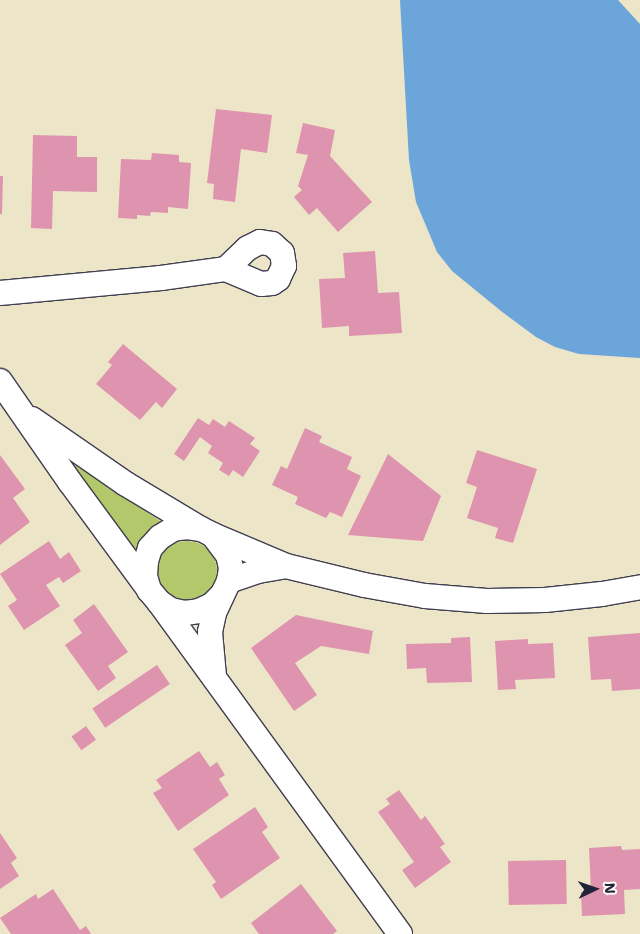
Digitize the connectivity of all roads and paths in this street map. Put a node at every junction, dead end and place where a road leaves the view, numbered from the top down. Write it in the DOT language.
graph roads {
  1 [pos="226,269"];
  2 [pos="0,293"];
  3 [pos="0,381"];
  4 [pos="18,409"];
  5 [pos="207,532"];
  6 [pos="286,566"];
  7 [pos="640,587"];
  8 [pos="226,588"];
  9 [pos="154,596"];
  10 [pos="214,678"];
  11 [pos="400,934"];
  1 -- 2 [label="street"];
  3 -- 4 [label="street"];
  4 -- 5 [label="street"];
  4 -- 9 [label="street"];
  5 -- 6 [label="street"];
  5 -- 8 [label="street"];
  5 -- 9 [label="street"];
  6 -- 7 [label="street"];
  6 -- 8 [label="street"];
  8 -- 9 [label="street"];
  8 -- 10 [label="street"];
  9 -- 10 [label="street"];
  10 -- 11 [label="street"];
}
